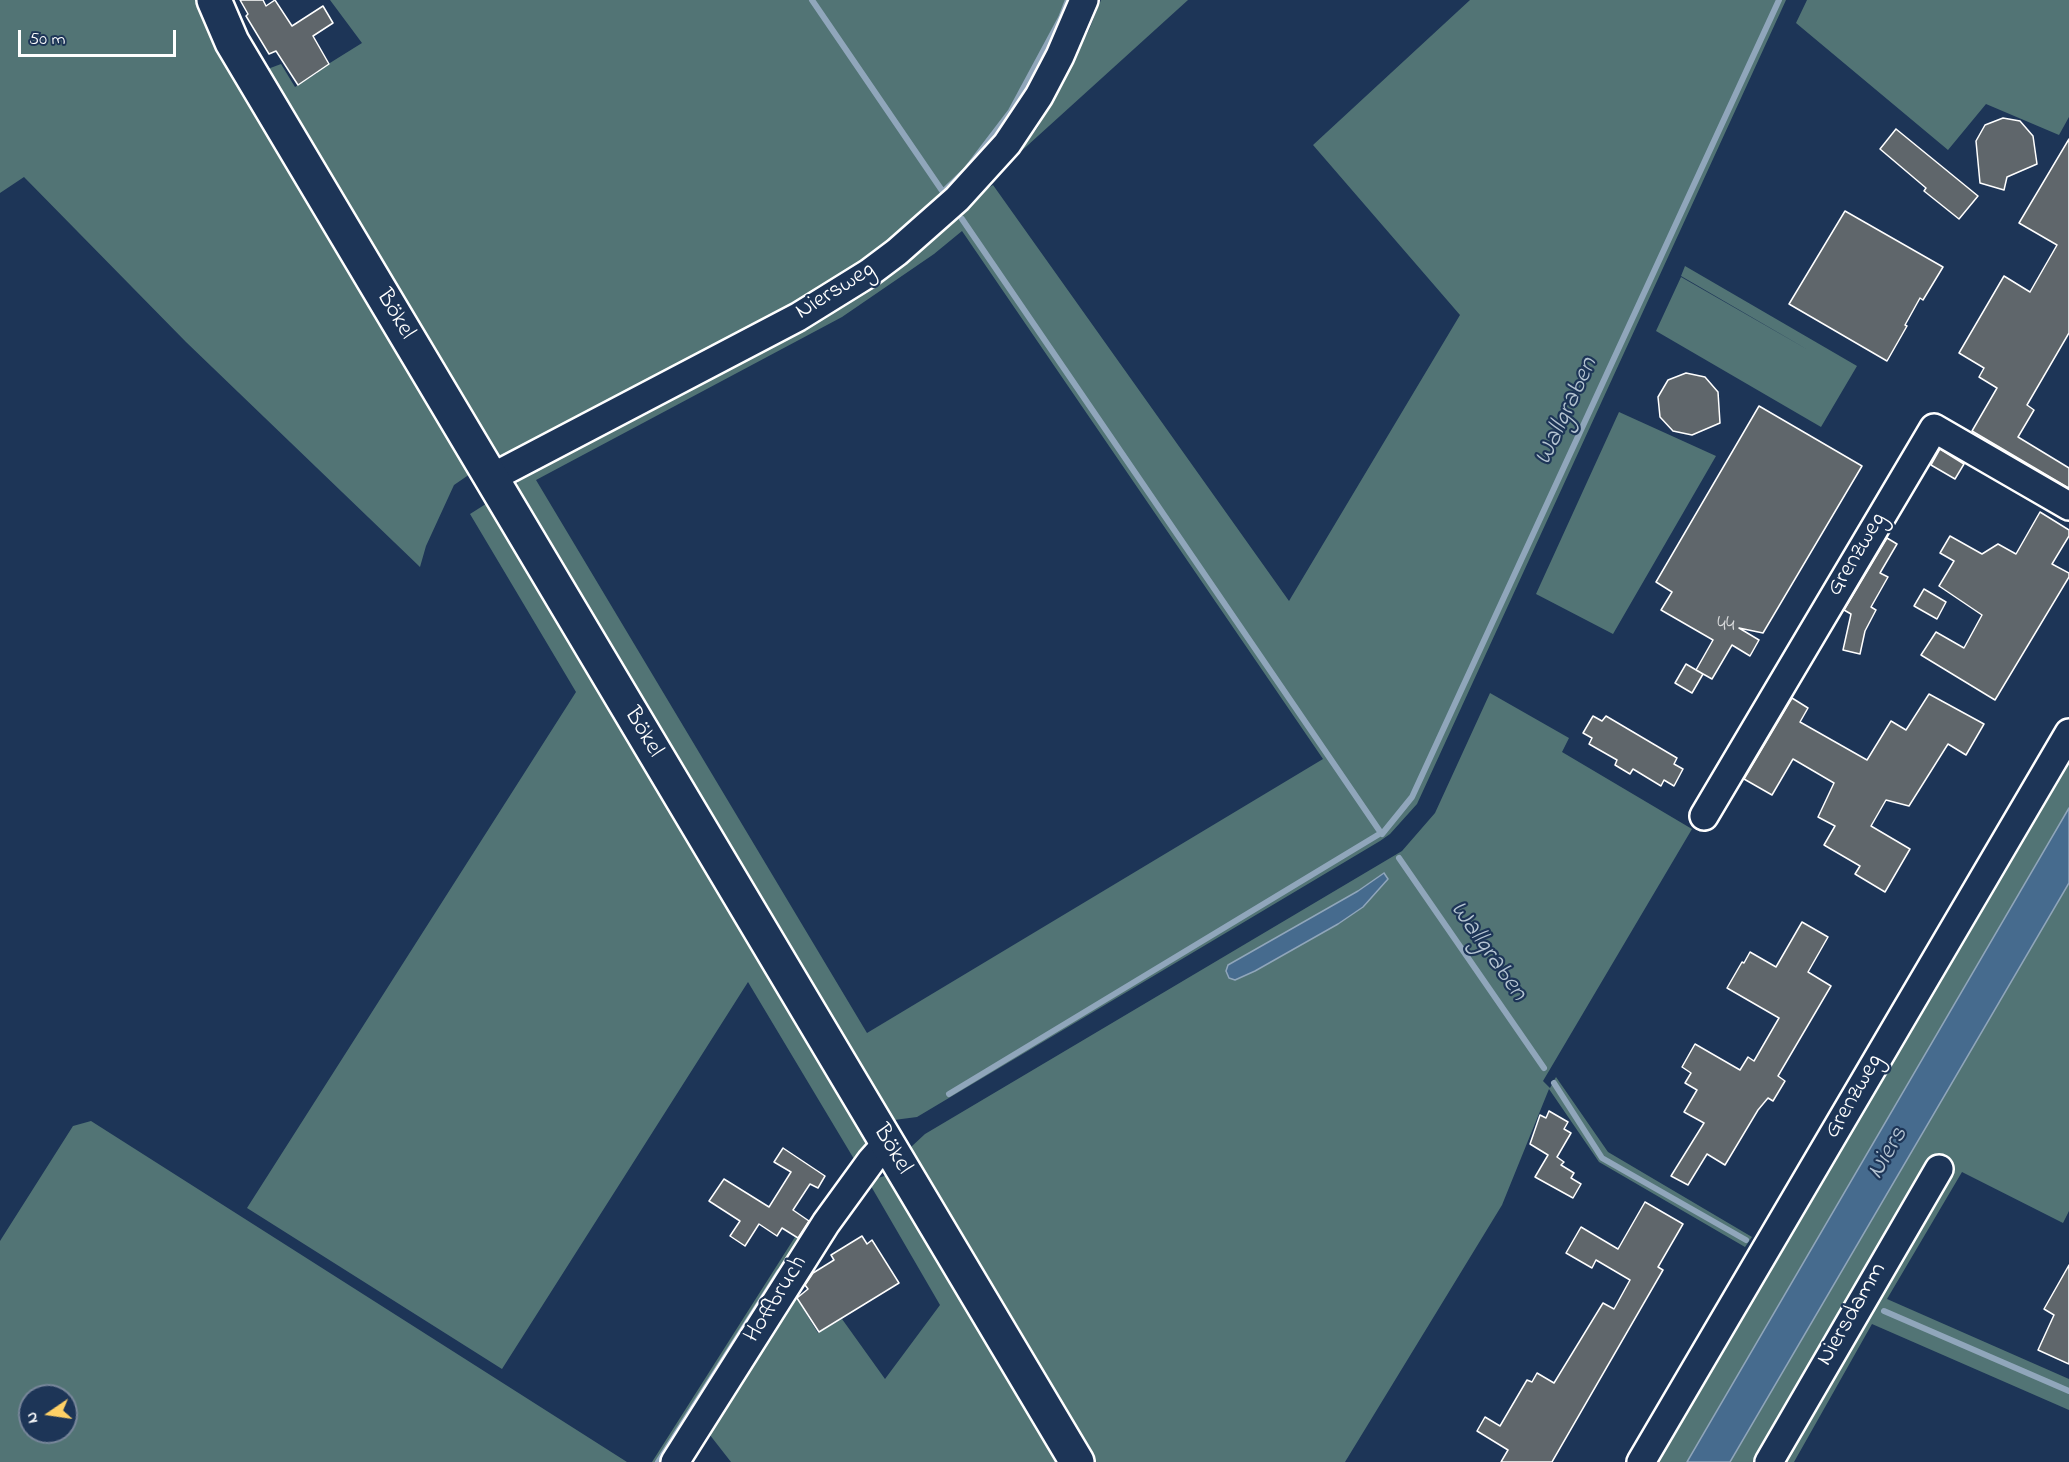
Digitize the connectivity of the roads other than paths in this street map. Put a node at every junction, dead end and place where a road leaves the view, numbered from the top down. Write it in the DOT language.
graph roads {
  1 [pos="214,0"];
  2 [pos="1084,0"];
  3 [pos="491,478"];
  4 [pos="2069,506"];
  5 [pos="2069,733"];
  6 [pos="1704,816"];
  7 [pos="887,1143"];
  8 [pos="1939,1169"];
  9 [pos="675,1462"];
  10 [pos="1077,1462"];
  11 [pos="1641,1462"];
  12 [pos="1769,1462"];
  1 -- 3 [label="main road, Bökel"];
  2 -- 3 [label="street, Niersweg"];
  3 -- 7 [label="main road, Bökel"];
  4 -- 6 [label="street, Grenzweg"];
  5 -- 11 [label="street, Grenzweg"];
  7 -- 9 [label="street, Hoffbruch"];
  7 -- 10 [label="main road, Bökel"];
  8 -- 12 [label="street, Niersdamm"];
}
